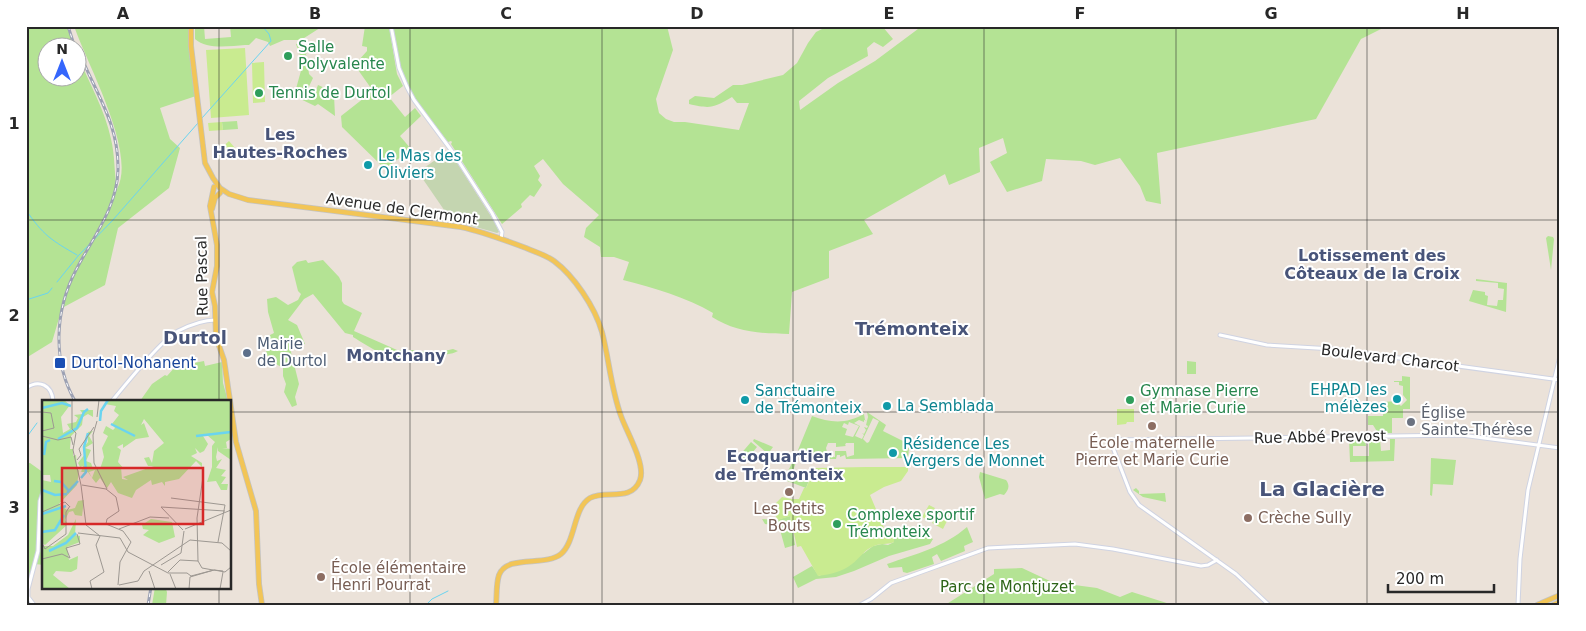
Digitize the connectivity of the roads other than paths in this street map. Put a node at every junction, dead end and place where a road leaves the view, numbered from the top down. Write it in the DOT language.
graph roads {
  1 [pos="191,26"];
  2 [pos="391,26"];
  3 [pos="217,189"];
  4 [pos="212,212"];
  5 [pos="501,238"];
  6 [pos="215,320"];
  7 [pos="1220,335"];
  8 [pos="1560,356"];
  9 [pos="1554,380"];
  10 [pos="1560,380"];
  11 [pos="26,388"];
  12 [pos="53,400"];
  13 [pos="113,400"];
  14 [pos="230,400"];
  15 [pos="231,408"];
  16 [pos="1538,445"];
  17 [pos="1560,448"];
  18 [pos="42,495"];
  19 [pos="1217,560"];
  20 [pos="1560,596"];
  21 [pos="1560,602"];
  22 [pos="34,605"];
  23 [pos="262,605"];
  24 [pos="496,605"];
  25 [pos="860,605"];
  26 [pos="1269,605"];
  27 [pos="1518,605"];
  28 [pos="1537,605"];
  29 [pos="1554,605"];
  1 -- 3 [label="main road"];
  2 -- 5 [label="street"];
  3 -- 4 [label="main road, Rue Pascal"];
  3 -- 4 [label="main road, Rue Pascal"];
  3 -- 5 [label="main road, Avenue de Clermont"];
  4 -- 6 [label="main road, Rue Pascal"];
  5 -- 24 [label="main road, Avenue de Clermont"];
  6 -- 13 [label="street"];
  6 -- 14 [label="main road, Rue Pascal"];
  7 -- 9 [label="street, Boulevard Charcot"];
  8 -- 9 [label="street"];
  9 -- 10 [label="street, Boulevard Charcot"];
  9 -- 16 [label="street"];
  11 -- 12 [label="street"];
  15 -- 23 [label="main road, Rue Pascal"];
  16 -- 17 [label="street, Rue Abbé Prevost"];
  16 -- 19 [label="street, Rue Abbé Prevost"];
  16 -- 27 [label="street"];
  18 -- 22 [label="street"];
  19 -- 25 [label="street"];
  19 -- 26 [label="street"];
  20 -- 28 [label="main road"];
  21 -- 29 [label="main road"];
}
